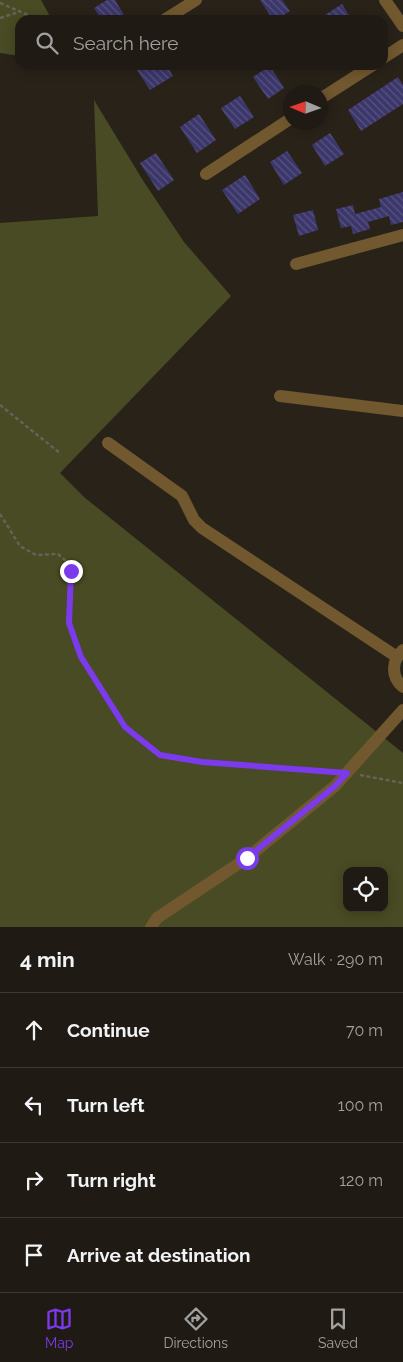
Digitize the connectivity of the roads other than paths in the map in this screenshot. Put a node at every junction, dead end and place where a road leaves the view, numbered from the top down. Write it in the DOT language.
graph roads {
  1 [pos="196,0"];
  2 [pos="385,0"];
  3 [pos="172,15"];
  4 [pos="403,26"];
  5 [pos="403,45"];
  6 [pos="388,55"];
  7 [pos="365,70"];
  8 [pos="328,94"];
  9 [pos="283,124"];
  10 [pos="206,174"];
  11 [pos="403,235"];
  12 [pos="296,264"];
  13 [pos="280,396"];
  14 [pos="403,411"];
  15 [pos="108,443"];
  16 [pos="400,654"];
  17 [pos="403,687"];
  18 [pos="403,710"];
  19 [pos="152,927"];
  1 -- 3 [label="street"];
  2 -- 4 [label="street"];
  5 -- 6 [label="street"];
  7 -- 8 [label="street"];
  9 -- 10 [label="street"];
  11 -- 12 [label="street"];
  13 -- 14 [label="street"];
  15 -- 16 [label="street"];
  16 -- 17 [label="street"];
  18 -- 19 [label="street"];
}
